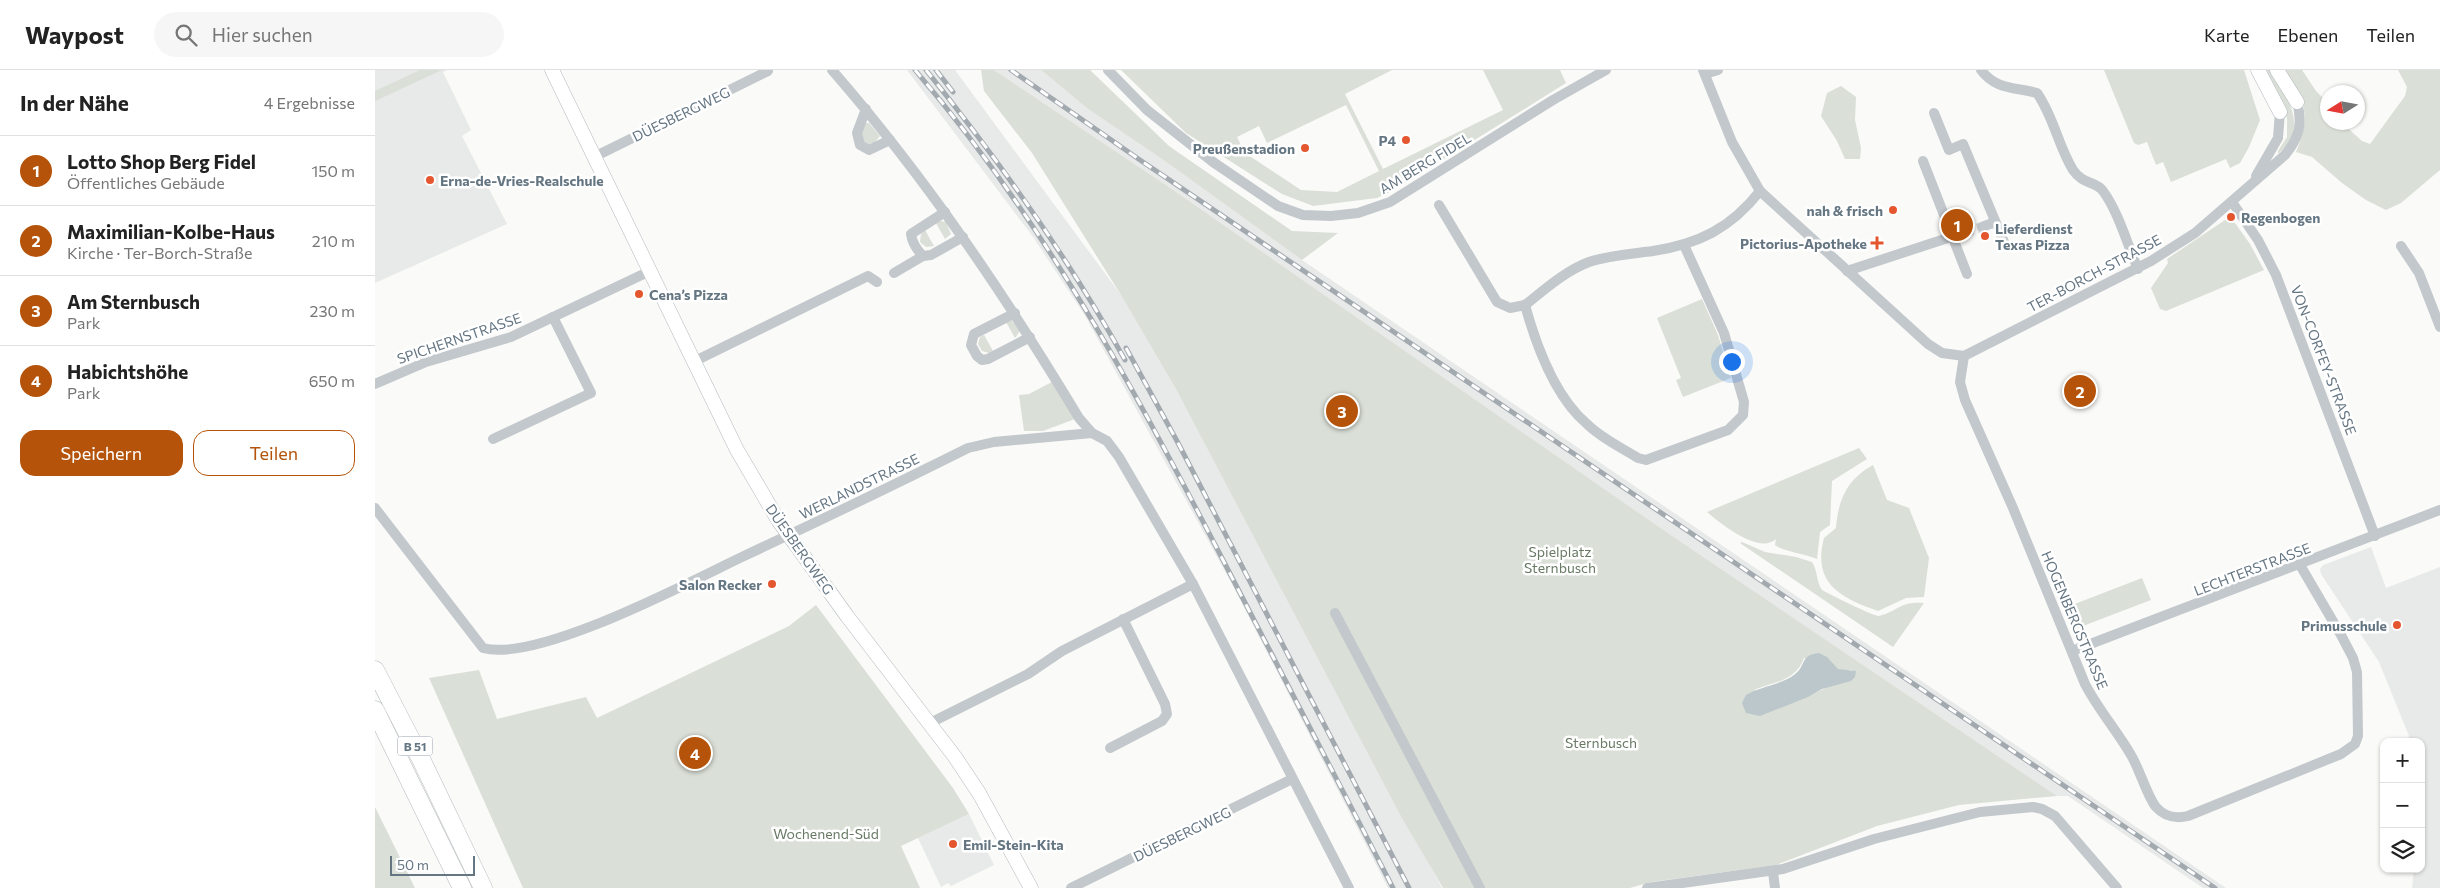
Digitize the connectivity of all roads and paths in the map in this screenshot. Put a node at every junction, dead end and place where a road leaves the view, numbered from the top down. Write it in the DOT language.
graph roads {
  1 [pos="553,70"];
  2 [pos="769,70"];
  3 [pos="831,70"];
  4 [pos="1108,70"];
  5 [pos="1605,70"];
  6 [pos="1718,70"];
  7 [pos="1981,70"];
  8 [pos="2258,70"];
  9 [pos="2277,70"];
  10 [pos="1704,72"];
  11 [pos="2297,102"];
  12 [pos="866,109"];
  13 [pos="2280,112"];
  14 [pos="1934,114"];
  15 [pos="890,140"];
  16 [pos="594,157"];
  17 [pos="1923,161"];
  18 [pos="2252,183"];
  19 [pos="1760,191"];
  20 [pos="2231,202"];
  21 [pos="1439,205"];
  22 [pos="945,212"];
  23 [pos="1995,222"];
  24 [pos="1982,227"];
  25 [pos="1963,234"];
  26 [pos="963,237"];
  27 [pos="1952,237"];
  28 [pos="1684,245"];
  29 [pos="2401,246"];
  30 [pos="2006,248"];
  31 [pos="923,256"];
  32 [pos="2138,269"];
  33 [pos="650,271"];
  34 [pos="1847,271"];
  35 [pos="894,273"];
  36 [pos="1967,274"];
  37 [pos="877,282"];
  38 [pos="1525,305"];
  39 [pos="1015,313"];
  40 [pos="553,318"];
  41 [pos="2440,327"];
  42 [pos="1030,337"];
  43 [pos="1964,356"];
  44 [pos="693,362"];
  45 [pos="375,384"];
  46 [pos="1092,433"];
  47 [pos="493,439"];
  48 [pos="375,508"];
  49 [pos="2440,510"];
  50 [pos="789,536"];
  51 [pos="2375,536"];
  52 [pos="2300,565"];
  53 [pos="1193,584"];
  54 [pos="1335,613"];
  55 [pos="1123,619"];
  56 [pos="2072,651"];
  57 [pos="375,670"];
  58 [pos="375,710"];
  59 [pos="930,723"];
  60 [pos="1110,748"];
  61 [pos="1292,779"];
  62 [pos="1773,872"];
  63 [pos="462,888"];
  64 [pos="483,888"];
  65 [pos="1031,888"];
  66 [pos="1071,888"];
  67 [pos="1349,888"];
  68 [pos="1480,888"];
  69 [pos="1647,888"];
  70 [pos="1775,888"];
  71 [pos="2117,888"];
  1 -- 16 [label="street, DÜESBERGWEG"];
  2 -- 16 [label="street, DÜESBERGWEG"];
  3 -- 12 [label="street"];
  4 -- 5 [label="street, AM BERG FIDEL"];
  6 -- 10 [label="street"];
  7 -- 32 [label="street"];
  8 -- 13 [label="street"];
  9 -- 11 [label="street"];
  10 -- 19 [label="street"];
  11 -- 18 [label="street, TER-BORCH-STRASSE"];
  12 -- 15 [label="street"];
  12 -- 15 [label="street"];
  13 -- 18 [label="street, TER-BORCH-STRASSE"];
  14 -- 23 [label="street"];
  15 -- 22 [label="street"];
  16 -- 33 [label="street, DÜESBERGWEG"];
  17 -- 27 [label="street"];
  18 -- 20 [label="street, TER-BORCH-STRASSE"];
  19 -- 28 [label="street"];
  19 -- 34 [label="street"];
  20 -- 32 [label="street, TER-BORCH-STRASSE"];
  20 -- 51 [label="street, VON-CORFEY-STRASSE"];
  21 -- 38 [label="street"];
  22 -- 26 [label="street"];
  22 -- 31 [label="street"];
  23 -- 24 [label="street"];
  23 -- 30 [label="street"];
  25 -- 27 [label="street"];
  26 -- 31 [label="street"];
  26 -- 39 [label="street"];
  27 -- 34 [label="street"];
  27 -- 36 [label="street"];
  28 -- 38 [label="street"];
  28 -- 38 [label="street"];
  29 -- 41 [label="street"];
  31 -- 35 [label="street"];
  32 -- 43 [label="street, TER-BORCH-STRASSE"];
  33 -- 40 [label="street, SPICHERNSTRASSE"];
  33 -- 44 [label="street, DÜESBERGWEG"];
  34 -- 43 [label="street"];
  37 -- 44 [label="street"];
  39 -- 42 [label="street"];
  39 -- 42 [label="street"];
  40 -- 45 [label="street, SPICHERNSTRASSE"];
  40 -- 47 [label="street"];
  42 -- 46 [label="street"];
  43 -- 56 [label="street, HOGENBERGSTRASSE"];
  44 -- 50 [label="street, DÜESBERGWEG"];
  46 -- 50 [label="street, WERLANDSTRASSE"];
  46 -- 53 [label="street"];
  48 -- 50 [label="street, WERLANDSTRASSE"];
  49 -- 51 [label="street, LECHTERSTRASSE"];
  50 -- 59 [label="street, DÜESBERGWEG"];
  51 -- 52 [label="street, LECHTERSTRASSE"];
  52 -- 56 [label="street, LECHTERSTRASSE"];
  52 -- 56 [label="street, HOGENBERGSTRASSE"];
  53 -- 55 [label="street"];
  53 -- 61 [label="street"];
  54 -- 68 [label="street"];
  55 -- 59 [label="street"];
  55 -- 60 [label="street"];
  57 -- 64 [label="highway, B 51"];
  58 -- 63 [label="highway, B 51"];
  59 -- 65 [label="street, DÜESBERGWEG"];
  61 -- 66 [label="street, DÜESBERGWEG"];
  61 -- 67 [label="street"];
  62 -- 69 [label="street"];
  62 -- 70 [label="street"];
  62 -- 71 [label="street"];
}
